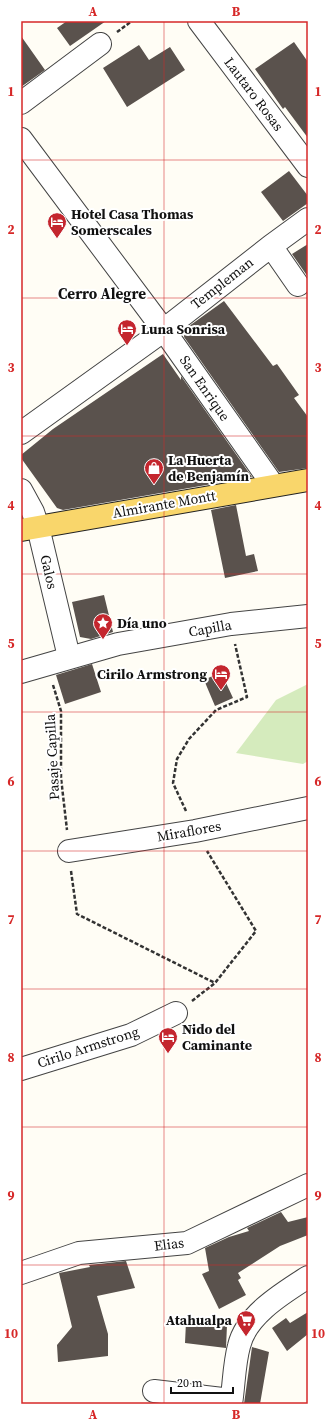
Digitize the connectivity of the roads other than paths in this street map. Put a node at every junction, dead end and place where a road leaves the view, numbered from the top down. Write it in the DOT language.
graph roads {
  1 [pos="199,21"];
  2 [pos="100,44"];
  3 [pos="21,103"];
  4 [pos="21,139"];
  5 [pos="308,166"];
  6 [pos="308,219"];
  7 [pos="271,246"];
  8 [pos="298,284"];
  9 [pos="163,329"];
  10 [pos="21,433"];
  11 [pos="308,480"];
  12 [pos="273,485"];
  13 [pos="21,490"];
  14 [pos="30,528"];
  15 [pos="308,616"];
  16 [pos="69,657"];
  17 [pos="21,672"];
  18 [pos="308,808"];
  19 [pos="69,851"];
  20 [pos="176,1013"];
  21 [pos="21,1069"];
  22 [pos="308,1185"];
  23 [pos="21,1273"];
  24 [pos="308,1278"];
  25 [pos="154,1391"];
  26 [pos="231,1402"];
  1 -- 5 [label="street, Lautaro Rosas"];
  2 -- 3 [label="street"];
  4 -- 9 [label="street, San Enrique"];
  6 -- 7 [label="street, Templeman"];
  7 -- 8 [label="street"];
  7 -- 9 [label="street, Templeman"];
  9 -- 10 [label="street, Templeman"];
  9 -- 12 [label="street, San Enrique"];
  11 -- 12 [label="main road, Almirante Montt"];
  12 -- 14 [label="main road, Almirante Montt"];
  13 -- 14 [label="street, Galos"];
  14 -- 16 [label="street, Galos"];
  15 -- 16 [label="street, Capilla"];
  16 -- 17 [label="street, Capilla"];
  18 -- 19 [label="street, Miraflores"];
  20 -- 21 [label="street, Cirilo Armstrong"];
  22 -- 23 [label="street, Elias"];
  24 -- 26 [label="street"];
  25 -- 26 [label="street"];
}
